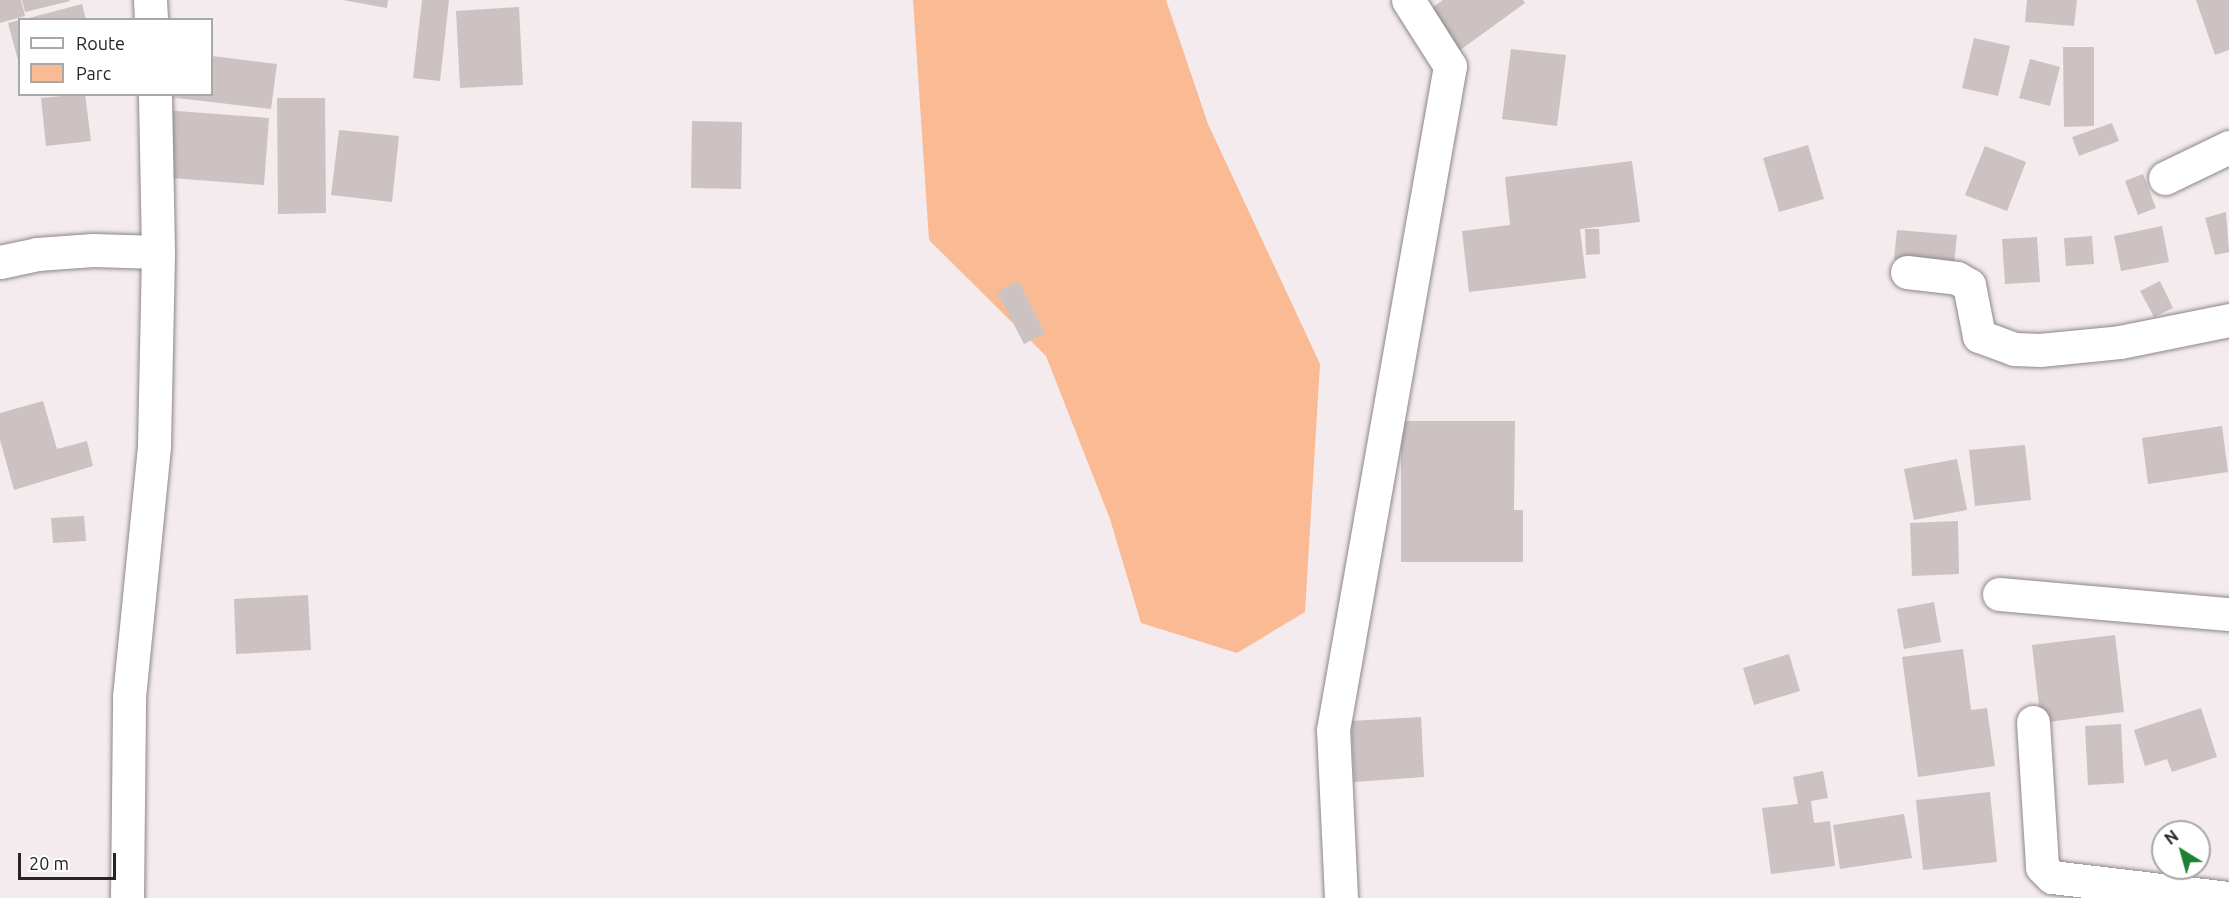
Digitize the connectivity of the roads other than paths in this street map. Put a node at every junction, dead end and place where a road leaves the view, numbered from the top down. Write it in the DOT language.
graph roads {
  1 [pos="150,0"];
  2 [pos="1408,0"];
  3 [pos="151,18"];
  4 [pos="155,96"];
  5 [pos="2229,147"];
  6 [pos="2165,178"];
  7 [pos="158,252"];
  8 [pos="0,262"];
  9 [pos="1907,272"];
  10 [pos="2229,320"];
  11 [pos="1999,594"];
  12 [pos="2229,614"];
  13 [pos="2033,722"];
  14 [pos="127,898"];
  15 [pos="1341,898"];
  16 [pos="2229,898"];
  1 -- 3 [label="street"];
  2 -- 15 [label="street"];
  4 -- 7 [label="street"];
  5 -- 6 [label="street"];
  7 -- 8 [label="street"];
  7 -- 14 [label="street"];
  9 -- 10 [label="street"];
  11 -- 12 [label="street"];
  13 -- 16 [label="street"];
}
